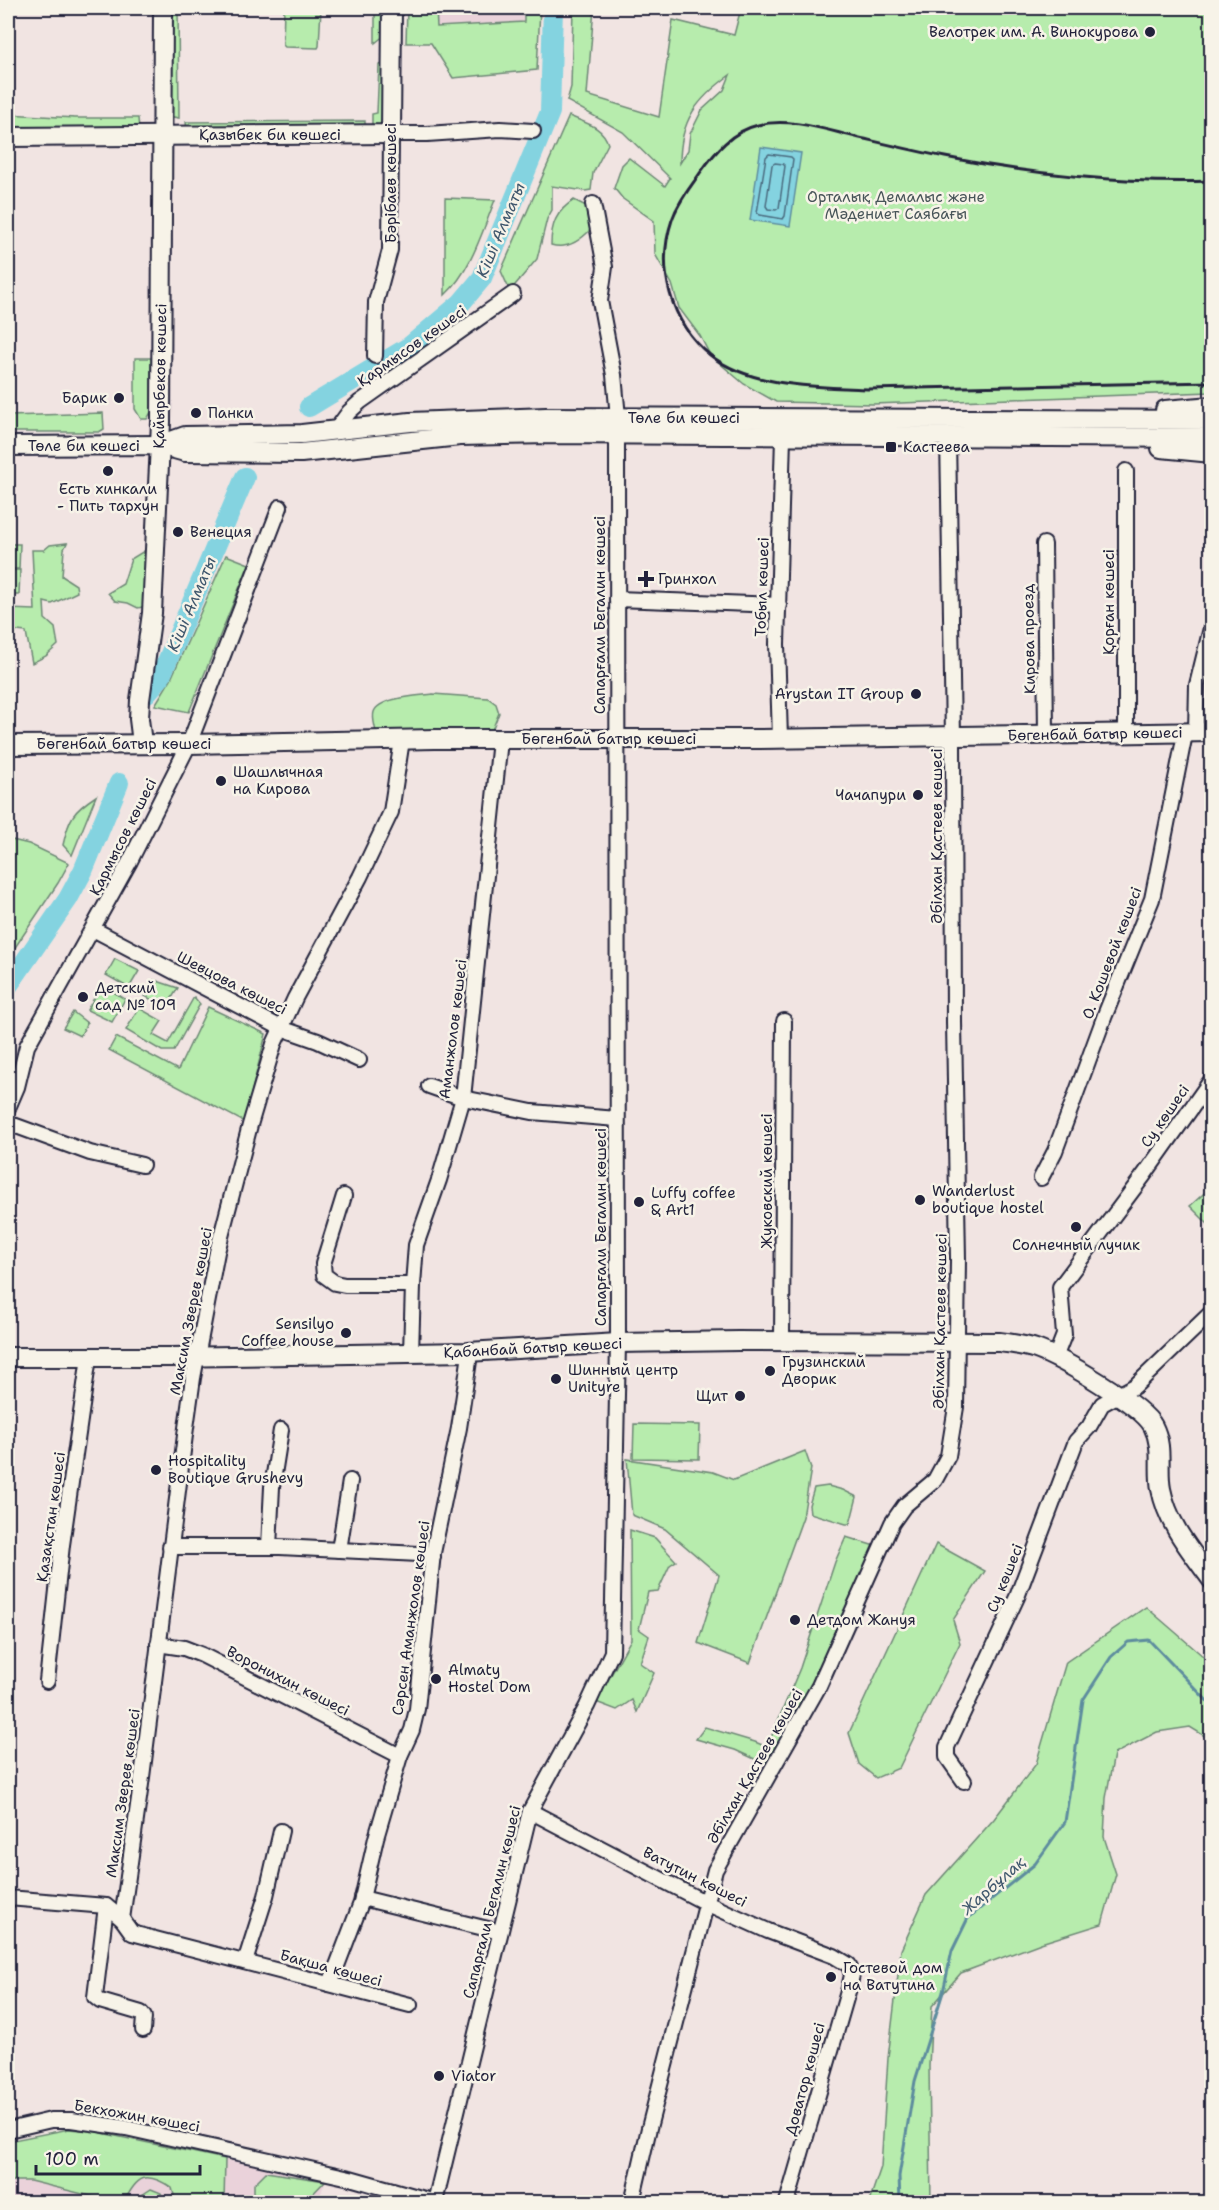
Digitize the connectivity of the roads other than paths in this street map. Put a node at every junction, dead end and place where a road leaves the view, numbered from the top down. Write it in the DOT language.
graph roads {
  1 [pos="163,8"];
  2 [pos="392,8"];
  3 [pos="533,131"];
  4 [pos="392,134"];
  5 [pos="163,135"];
  6 [pos="8,137"];
  7 [pos="593,204"];
  8 [pos="513,294"];
  9 [pos="375,356"];
  10 [pos="1212,406"];
  11 [pos="618,417"];
  12 [pos="1212,420"];
  13 [pos="1093,428"];
  14 [pos="335,431"];
  15 [pos="617,436"];
  16 [pos="783,436"];
  17 [pos="948,437"];
  18 [pos="1212,438"];
  19 [pos="8,446"];
  20 [pos="160,446"];
  21 [pos="1212,453"];
  22 [pos="1126,471"];
  23 [pos="280,507"];
  24 [pos="1044,544"];
  25 [pos="617,599"];
  26 [pos="779,605"];
  27 [pos="1212,624"];
  28 [pos="1206,671"];
  29 [pos="1199,732"];
  30 [pos="1126,733"];
  31 [pos="1046,734"];
  32 [pos="953,737"];
  33 [pos="780,738"];
  34 [pos="402,740"];
  35 [pos="500,740"];
  36 [pos="616,740"];
  37 [pos="142,743"];
  38 [pos="189,744"];
  39 [pos="8,745"];
  40 [pos="93,929"];
  41 [pos="784,1021"];
  42 [pos="281,1028"];
  43 [pos="359,1060"];
  44 [pos="1212,1079"];
  45 [pos="429,1086"];
  46 [pos="463,1098"];
  47 [pos="8,1108"];
  48 [pos="617,1119"];
  49 [pos="8,1124"];
  50 [pos="142,1165"];
  51 [pos="1041,1178"];
  52 [pos="344,1196"];
  53 [pos="412,1285"];
  54 [pos="1212,1312"];
  55 [pos="782,1341"];
  56 [pos="958,1342"];
  57 [pos="618,1343"];
  58 [pos="468,1352"];
  59 [pos="411,1353"];
  60 [pos="8,1357"];
  61 [pos="89,1357"];
  62 [pos="198,1357"];
  63 [pos="1055,1358"];
  64 [pos="1119,1395"];
  65 [pos="281,1430"];
  66 [pos="350,1481"];
  67 [pos="170,1547"];
  68 [pos="268,1547"];
  69 [pos="339,1550"];
  70 [pos="432,1557"];
  71 [pos="1212,1580"];
  72 [pos="158,1644"];
  73 [pos="47,1682"];
  74 [pos="400,1756"];
  75 [pos="964,1781"];
  76 [pos="530,1810"];
  77 [pos="281,1831"];
  78 [pos="8,1898"];
  79 [pos="362,1898"];
  80 [pos="706,1904"];
  81 [pos="106,1906"];
  82 [pos="122,1919"];
  83 [pos="500,1932"];
  84 [pos="245,1962"];
  85 [pos="849,1965"];
  86 [pos="330,1984"];
  87 [pos="410,2005"];
  88 [pos="143,2030"];
  89 [pos="8,2130"];
  90 [pos="435,2202"];
  91 [pos="632,2202"];
  92 [pos="787,2202"];
  1 -- 5 [label="street, Қайырбеков көшесі"];
  2 -- 4 [label="street, Бәрібаев көшесі"];
  3 -- 4 [label="street, Қазыбек би көшесі"];
  4 -- 5 [label="street, Қазыбек би көшесі"];
  4 -- 9 [label="street, Бәрібаев көшесі"];
  5 -- 6 [label="street, Қазыбек би көшесі"];
  5 -- 20 [label="street, Қайырбеков көшесі"];
  7 -- 11 [label="street"];
  8 -- 14 [label="street, Қармысов көшесі"];
  10 -- 13 [label="street"];
  11 -- 13 [label="street, Төле би көшесі"];
  11 -- 14 [label="street, Төле би көшесі"];
  12 -- 13 [label="street, Төле би көшесі"];
  13 -- 17 [label="street, Төле би көшесі"];
  13 -- 18 [label="street, Төле би көшесі"];
  13 -- 21 [label="street"];
  14 -- 20 [label="street, Төле би көшесі"];
  15 -- 16 [label="street, Төле би көшесі"];
  15 -- 20 [label="street, Төле би көшесі"];
  15 -- 25 [label="street, Сапарғали Бегалин көшесі"];
  16 -- 17 [label="street, Төле би көшесі"];
  16 -- 26 [label="street, Тобыл көшесі"];
  17 -- 32 [label="street, Әбілхан Қастеев көшесі"];
  19 -- 20 [label="street, Төле би көшесі"];
  20 -- 37 [label="street, Қайырбеков көшесі"];
  22 -- 30 [label="street, Қорған көшесі"];
  23 -- 38 [label="street, Қармысов көшесі"];
  24 -- 31 [label="street, Кирова проезд"];
  25 -- 26 [label="street"];
  25 -- 36 [label="street, Сапарғали Бегалин көшесі"];
  26 -- 33 [label="street, Тобыл көшесі"];
  27 -- 28 [label="street, О. Кошевой көшесі"];
  28 -- 29 [label="street, О. Кошевой көшесі"];
  29 -- 30 [label="street, Бөгенбай батыр көшесі"];
  29 -- 51 [label="street, О. Кошевой көшесі"];
  30 -- 31 [label="street, Бөгенбай батыр көшесі"];
  31 -- 32 [label="street, Бөгенбай батыр көшесі"];
  32 -- 33 [label="street, Бөгенбай батыр көшесі"];
  32 -- 56 [label="street, Әбілхан Қастеев көшесі"];
  33 -- 36 [label="street, Бөгенбай батыр көшесі"];
  34 -- 35 [label="street, Бөгенбай батыр көшесі"];
  34 -- 38 [label="street, Бөгенбай батыр көшесі"];
  34 -- 42 [label="street, Максим Зверев көшесі"];
  35 -- 36 [label="street, Бөгенбай батыр көшесі"];
  35 -- 46 [label="street, Аманжолов көшесі"];
  36 -- 48 [label="street, Сапарғали Бегалин көшесі"];
  37 -- 38 [label="street, Бөгенбай батыр көшесі"];
  37 -- 39 [label="street, Бөгенбай батыр көшесі"];
  38 -- 40 [label="street, Қармысов көшесі"];
  40 -- 42 [label="street, Шевцова көшесі"];
  40 -- 47 [label="street, Қармысов көшесі"];
  41 -- 55 [label="street, Жуковский көшесі"];
  42 -- 43 [label="street, Шевцова көшесі"];
  42 -- 62 [label="street, Максим Зверев көшесі"];
  44 -- 63 [label="street, Су көшесі"];
  45 -- 46 [label="street"];
  46 -- 48 [label="street"];
  46 -- 53 [label="street, Аманжолов көшесі"];
  48 -- 57 [label="street, Сапарғали Бегалин көшесі"];
  49 -- 50 [label="street"];
  52 -- 53 [label="street"];
  53 -- 59 [label="street, Аманжолов көшесі"];
  54 -- 64 [label="street"];
  55 -- 56 [label="street, Қабанбай батыр көшесі"];
  55 -- 57 [label="street, Қабанбай батыр көшесі"];
  56 -- 63 [label="street, Қабанбай батыр көшесі"];
  56 -- 80 [label="street, Әбілхан Қастеев көшесі"];
  57 -- 58 [label="street, Қабанбай батыр көшесі"];
  57 -- 76 [label="street, Сапарғали Бегалин көшесі"];
  58 -- 59 [label="street, Қабанбай батыр көшесі"];
  58 -- 70 [label="street, Сәрсен Аманжолов көшесі"];
  59 -- 62 [label="street, Қабанбай батыр көшесі"];
  60 -- 61 [label="street, Қабанбай батыр көшесі"];
  61 -- 62 [label="street, Қабанбай батыр көшесі"];
  61 -- 73 [label="street, Қазақстан көшесі"];
  62 -- 67 [label="street, Максим Зверев көшесі"];
  63 -- 64 [label="street, Қабанбай батыр көшесі"];
  64 -- 71 [label="street, Қабанбай батыр көшесі"];
  64 -- 75 [label="street, Су көшесі"];
  65 -- 68 [label="street"];
  66 -- 69 [label="street"];
  67 -- 68 [label="street"];
  67 -- 72 [label="street, Максим Зверев көшесі"];
  68 -- 69 [label="street"];
  69 -- 70 [label="street"];
  70 -- 74 [label="street, Сәрсен Аманжолов көшесі"];
  72 -- 74 [label="street, Воронихин көшесі"];
  72 -- 82 [label="street, Максим Зверев көшесі"];
  74 -- 79 [label="street, Сәрсен Аманжолов көшесі"];
  76 -- 80 [label="street, Ватутин көшесі"];
  76 -- 83 [label="street, Сапарғали Бегалин көшесі"];
  77 -- 84 [label="street"];
  78 -- 81 [label="street"];
  79 -- 83 [label="street"];
  79 -- 86 [label="street, Сәрсен Аманжолов көшесі"];
  80 -- 85 [label="street, Ватутин көшесі"];
  80 -- 91 [label="street, Әбілхан Қастеев көшесі"];
  81 -- 82 [label="street, Бақша көшесі"];
  81 -- 88 [label="street"];
  82 -- 84 [label="street, Бақша көшесі"];
  83 -- 90 [label="street, Сапарғали Бегалин көшесі"];
  84 -- 86 [label="street, Бақша көшесі"];
  85 -- 92 [label="street, Доватор көшесі"];
  86 -- 87 [label="street, Бақша көшесі"];
  89 -- 90 [label="street, Бекхожин көшесі"];
}
